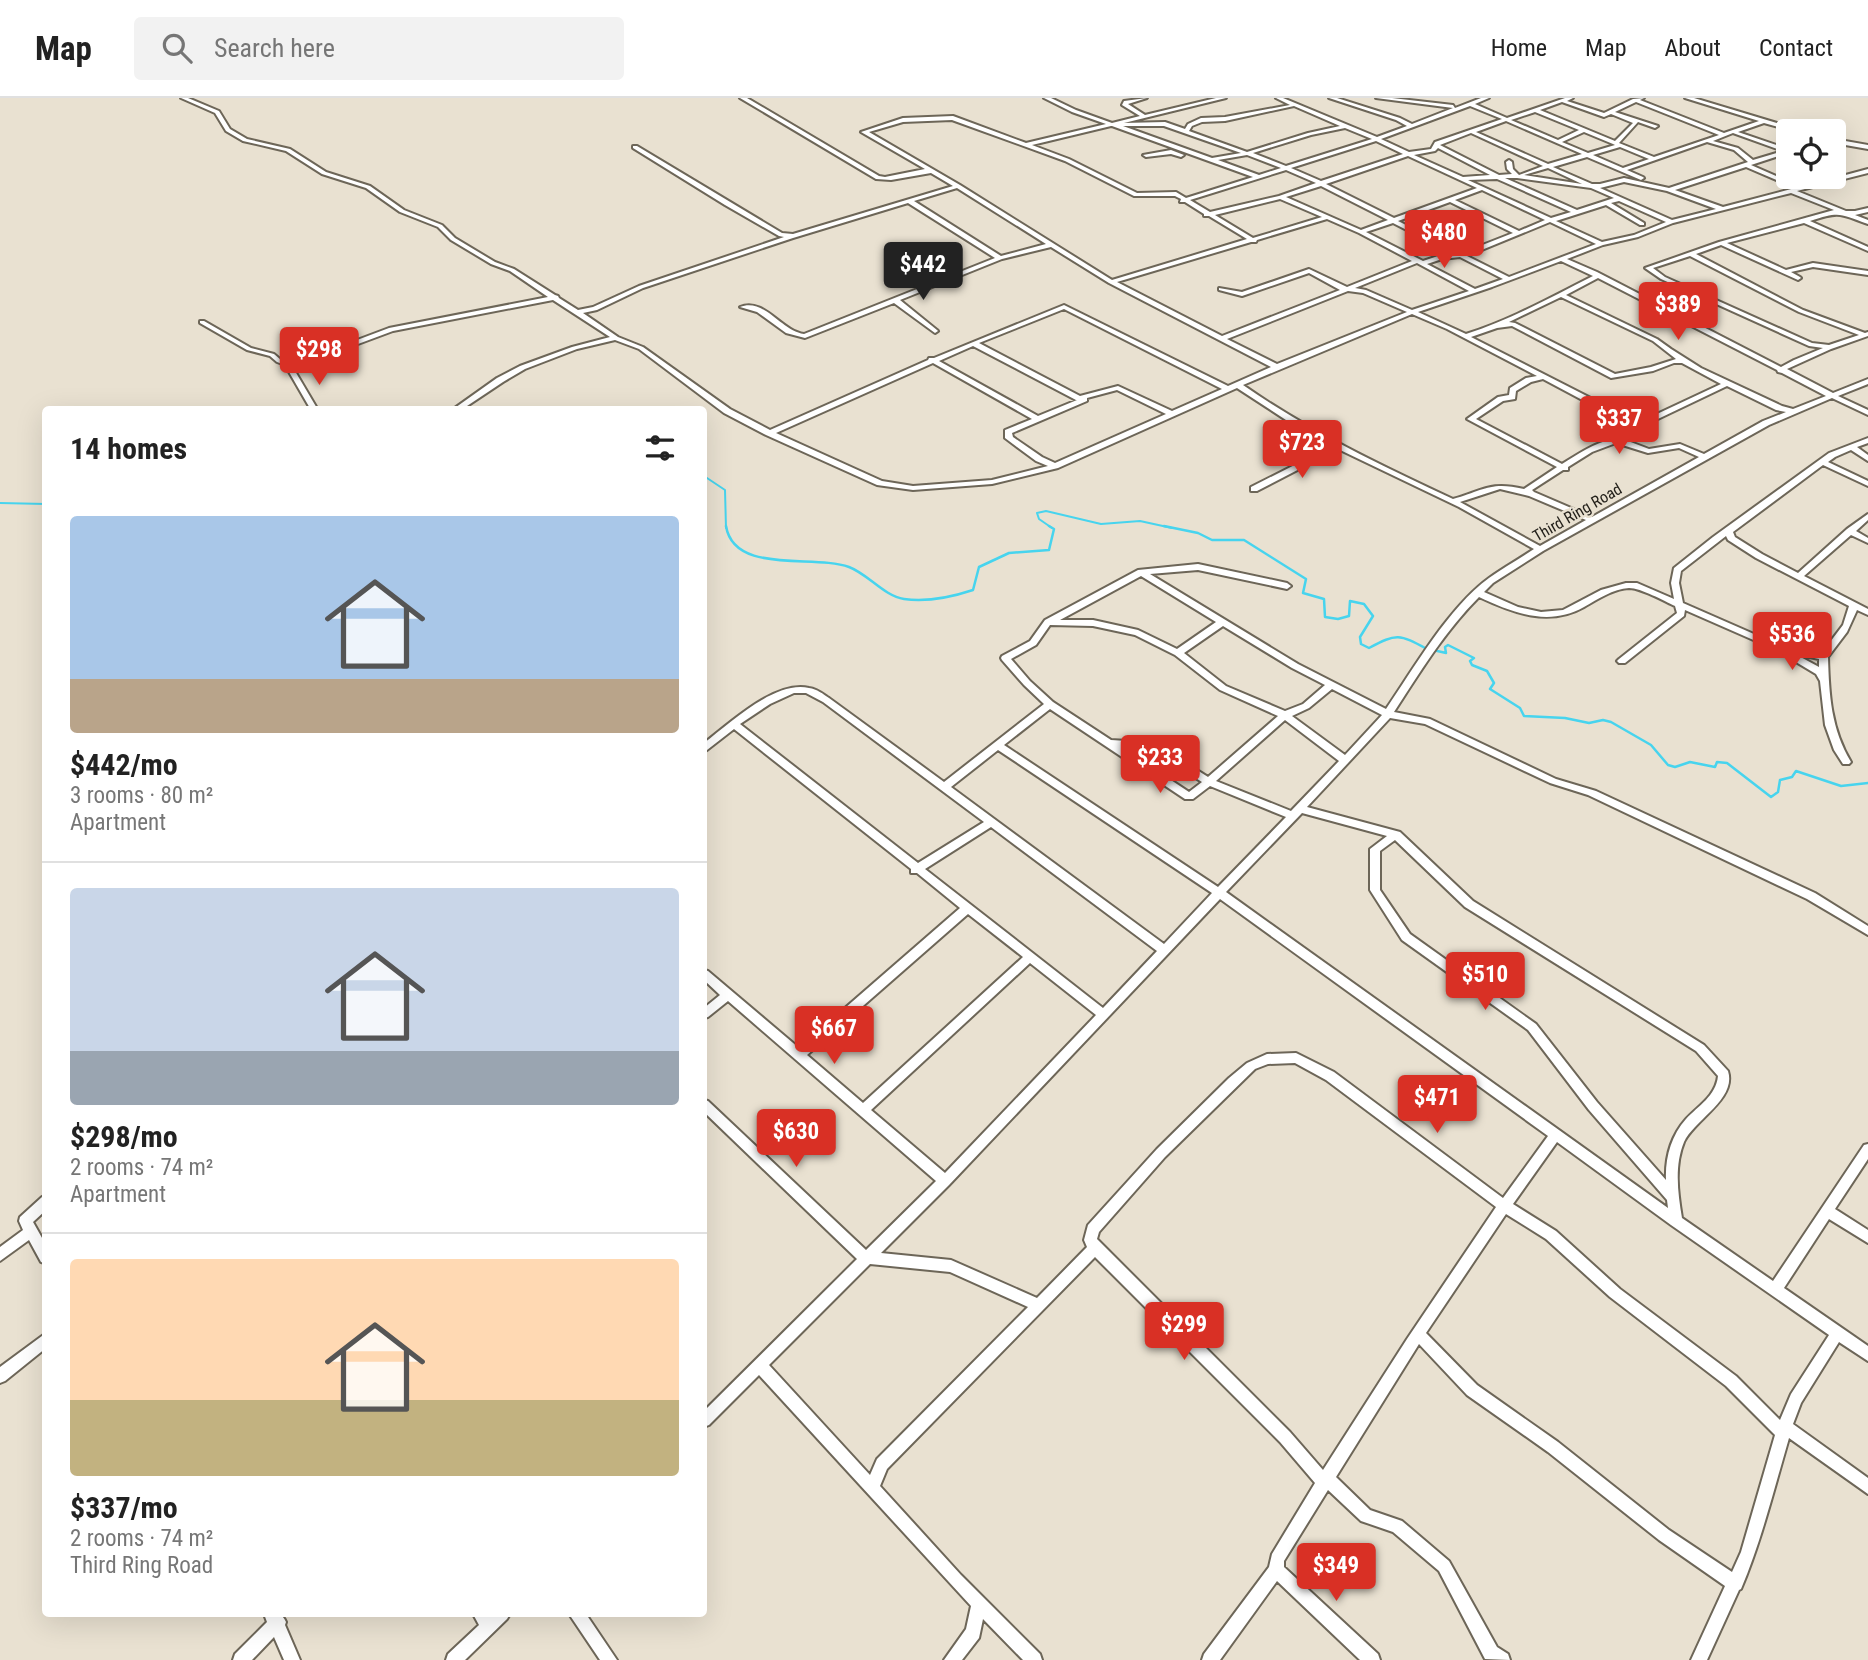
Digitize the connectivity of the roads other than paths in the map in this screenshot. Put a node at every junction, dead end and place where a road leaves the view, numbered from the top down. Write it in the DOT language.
graph roads {
  1 [pos="184,98"];
  2 [pos="743,98"];
  3 [pos="1047,98"];
  4 [pos="1144,98"];
  5 [pos="1219,98"];
  6 [pos="1279,98"];
  7 [pos="1332,98"];
  8 [pos="1379,98"];
  9 [pos="1486,98"];
  10 [pos="1570,98"];
  11 [pos="1688,98"];
  12 [pos="1638,99"];
  13 [pos="1561,103"];
  14 [pos="1471,104"];
  15 [pos="1298,106"];
  16 [pos="1462,107"];
  17 [pos="1536,110"];
  18 [pos="1613,113"];
  19 [pos="1604,115"];
  20 [pos="1141,116"];
  21 [pos="1624,116"];
  22 [pos="1588,119"];
  23 [pos="1508,121"];
  24 [pos="1764,121"];
  25 [pos="1165,124"];
  26 [pos="1113,125"];
  27 [pos="1776,125"];
  28 [pos="1347,126"];
  29 [pos="1412,126"];
  30 [pos="1655,126"];
  31 [pos="1584,130"];
  32 [pos="1186,131"];
  33 [pos="1470,131"];
  34 [pos="1734,132"];
  35 [pos="1725,135"];
  36 [pos="1376,139"];
  37 [pos="1708,141"];
  38 [pos="1557,142"];
  39 [pos="1846,143"];
  40 [pos="1617,144"];
  41 [pos="1025,145"];
  42 [pos="635,147"];
  43 [pos="1776,147"];
  44 [pos="1868,147"];
  45 [pos="1435,148"];
  46 [pos="1408,153"];
  47 [pos="1245,154"];
  48 [pos="1146,155"];
  49 [pos="1587,155"];
  50 [pos="1776,155"];
  51 [pos="1654,159"];
  52 [pos="1212,160"];
  53 [pos="1509,162"];
  54 [pos="1750,164"];
  55 [pos="1551,166"];
  56 [pos="1286,169"];
  57 [pos="1622,170"];
  58 [pos="1868,170"];
  59 [pos="934,171"];
  60 [pos="1846,174"];
  61 [pos="1257,176"];
  62 [pos="1495,176"];
  63 [pos="1517,176"];
  64 [pos="1850,176"];
  65 [pos="1776,177"];
  66 [pos="1846,177"];
  67 [pos="1462,178"];
  68 [pos="1506,181"];
  69 [pos="1322,184"];
  70 [pos="958,186"];
  71 [pos="1492,186"];
  72 [pos="1595,186"];
  73 [pos="1483,188"];
  74 [pos="1801,189"];
  75 [pos="1669,190"];
  76 [pos="1792,191"];
  77 [pos="1281,197"];
  78 [pos="1621,198"];
  79 [pos="1451,200"];
  80 [pos="909,201"];
  81 [pos="1182,201"];
  82 [pos="1605,202"];
  83 [pos="1723,209"];
  84 [pos="1832,210"];
  85 [pos="1868,210"];
  86 [pos="1576,212"];
  87 [pos="1844,212"];
  88 [pos="1206,215"];
  89 [pos="1328,217"];
  90 [pos="1805,220"];
  91 [pos="1393,221"];
  92 [pos="1548,221"];
  93 [pos="1671,222"];
  94 [pos="1868,222"];
  95 [pos="1642,224"];
  96 [pos="1361,232"];
  97 [pos="1517,232"];
  98 [pos="793,236"];
  99 [pos="1254,241"];
  100 [pos="1721,243"];
  101 [pos="1601,244"];
  102 [pos="1050,245"];
  103 [pos="1868,248"];
  104 [pos="1689,253"];
  105 [pos="1463,255"];
  106 [pos="1000,258"];
  107 [pos="1561,258"];
  108 [pos="1418,263"];
  109 [pos="1785,272"];
  110 [pos="1595,273"];
  111 [pos="1868,273"];
  112 [pos="1798,278"];
  113 [pos="1508,279"];
  114 [pos="1111,282"];
  115 [pos="1221,289"];
  116 [pos="1348,289"];
  117 [pos="1475,291"];
  118 [pos="1560,294"];
  119 [pos="556,298"];
  120 [pos="894,299"];
  121 [pos="743,307"];
  122 [pos="579,312"];
  123 [pos="1410,312"];
  124 [pos="202,322"];
  125 [pos="1494,326"];
  126 [pos="935,331"];
  127 [pos="1866,335"];
  128 [pos="1464,337"];
  129 [pos="616,338"];
  130 [pos="1221,339"];
  131 [pos="973,343"];
  132 [pos="1830,347"];
  133 [pos="931,359"];
  134 [pos="1682,361"];
  135 [pos="288,364"];
  136 [pos="1277,367"];
  137 [pos="1780,371"];
  138 [pos="1545,377"];
  139 [pos="1868,382"];
  140 [pos="1728,383"];
  141 [pos="1238,385"];
  142 [pos="1228,389"];
  143 [pos="1831,396"];
  144 [pos="1086,398"];
  145 [pos="313,406"];
  146 [pos="463,406"];
  147 [pos="1791,411"];
  148 [pos="1868,413"];
  149 [pos="1172,414"];
  150 [pos="1035,418"];
  151 [pos="1642,424"];
  152 [pos="769,433"];
  153 [pos="1868,440"];
  154 [pos="1622,441"];
  155 [pos="1338,446"];
  156 [pos="1852,447"];
  157 [pos="1704,457"];
  158 [pos="1868,459"];
  159 [pos="1822,462"];
  160 [pos="1055,466"];
  161 [pos="1564,468"];
  162 [pos="1868,484"];
  163 [pos="1254,489"];
  164 [pos="1533,496"];
  165 [pos="1453,501"];
  166 [pos="1868,516"];
  167 [pos="1592,520"];
  168 [pos="1850,531"];
  169 [pos="1728,535"];
  170 [pos="1868,541"];
  171 [pos="1540,549"];
  172 [pos="1141,572"];
  173 [pos="1800,575"];
  174 [pos="1287,586"];
  175 [pos="1479,593"];
  176 [pos="1677,601"];
  177 [pos="1854,604"];
  178 [pos="1868,612"];
  179 [pos="1048,622"];
  180 [pos="1222,622"];
  181 [pos="1777,647"];
  182 [pos="1178,653"];
  183 [pos="1823,657"];
  184 [pos="1622,661"];
  185 [pos="1824,681"];
  186 [pos="1331,685"];
  187 [pos="1050,704"];
  188 [pos="1388,714"];
  189 [pos="1285,715"];
  190 [pos="735,725"];
  191 [pos="1112,743"];
  192 [pos="707,746"];
  193 [pos="999,746"];
  194 [pos="1345,760"];
  195 [pos="1846,762"];
  196 [pos="1209,782"];
  197 [pos="943,788"];
  198 [pos="1297,812"];
  199 [pos="991,822"];
  200 [pos="1396,835"];
  201 [pos="915,870"];
  202 [pos="1218,892"];
  203 [pos="968,907"];
  204 [pos="1868,931"];
  205 [pos="1164,950"];
  206 [pos="1030,957"];
  207 [pos="707,977"];
  208 [pos="727,996"];
  209 [pos="707,1012"];
  210 [pos="1102,1014"];
  211 [pos="798,1056"];
  212 [pos="707,1108"];
  213 [pos="862,1111"];
  214 [pos="1556,1134"];
  215 [pos="1868,1149"];
  216 [pos="945,1181"];
  217 [pos="1671,1196"];
  218 [pos="42,1204"];
  219 [pos="1503,1205"];
  220 [pos="1827,1211"];
  221 [pos="1676,1221"];
  222 [pos="30,1233"];
  223 [pos="1868,1237"];
  224 [pos="1095,1248"];
  225 [pos="42,1252"];
  226 [pos="0,1255"];
  227 [pos="865,1258"];
  228 [pos="1775,1290"];
  229 [pos="1039,1305"];
  230 [pos="1419,1335"];
  231 [pos="1836,1335"];
  232 [pos="42,1342"];
  233 [pos="1868,1354"];
  234 [pos="760,1366"];
  235 [pos="0,1376"];
  236 [pos="707,1417"];
  237 [pos="1784,1430"];
  238 [pos="1325,1480"];
  239 [pos="872,1487"];
  240 [pos="1868,1487"];
  241 [pos="1276,1570"];
  242 [pos="1736,1584"];
  243 [pos="979,1604"];
  244 [pos="579,1617"];
  245 [pos="275,1618"];
  246 [pos="485,1620"];
  247 [pos="241,1660"];
  248 [pos="292,1660"];
  249 [pos="454,1660"];
  250 [pos="609,1660"];
  251 [pos="952,1660"];
  252 [pos="1034,1660"];
  253 [pos="1210,1660"];
  254 [pos="1372,1660"];
  255 [pos="1502,1660"];
  256 [pos="1699,1660"];
  1 -- 119 [label="street"];
  2 -- 59 [label="street"];
  3 -- 26 [label="street"];
  4 -- 20 [label="street"];
  5 -- 20 [label="street"];
  6 -- 15 [label="street"];
  7 -- 29 [label="street"];
  8 -- 16 [label="street"];
  9 -- 14 [label="street"];
  10 -- 13 [label="street"];
  11 -- 24 [label="street"];
  12 -- 18 [label="street"];
  12 -- 35 [label="street"];
  13 -- 17 [label="street"];
  13 -- 19 [label="street"];
  14 -- 16 [label="street"];
  14 -- 23 [label="street"];
  15 -- 28 [label="street"];
  15 -- 32 [label="street"];
  16 -- 29 [label="street"];
  17 -- 23 [label="street"];
  17 -- 31 [label="street"];
  18 -- 19 [label="street"];
  18 -- 21 [label="street"];
  19 -- 22 [label="street"];
  20 -- 25 [label="street"];
  20 -- 26 [label="street"];
  21 -- 30 [label="street"];
  21 -- 40 [label="street"];
  23 -- 33 [label="street"];
  23 -- 38 [label="street"];
  24 -- 27 [label="street"];
  24 -- 34 [label="street"];
  25 -- 26 [label="street"];
  25 -- 32 [label="street"];
  26 -- 41 [label="street"];
  26 -- 52 [label="street"];
  28 -- 36 [label="street"];
  28 -- 47 [label="street"];
  29 -- 36 [label="street"];
  31 -- 38 [label="street"];
  31 -- 40 [label="street"];
  32 -- 47 [label="street"];
  33 -- 45 [label="street"];
  33 -- 55 [label="street"];
  34 -- 35 [label="street"];
  34 -- 43 [label="street"];
  35 -- 37 [label="street"];
  36 -- 46 [label="street"];
  36 -- 56 [label="street"];
  37 -- 51 [label="street"];
  37 -- 54 [label="street"];
  38 -- 49 [label="street"];
  39 -- 44 [label="street"];
  40 -- 49 [label="street"];
  40 -- 51 [label="street"];
  41 -- 59 [label="street"];
  41 -- 81 [label="street"];
  42 -- 98 [label="street"];
  45 -- 46 [label="street"];
  45 -- 62 [label="street"];
  46 -- 67 [label="street"];
  46 -- 69 [label="street"];
  47 -- 52 [label="street"];
  47 -- 56 [label="street"];
  48 -- 52 [label="street"];
  49 -- 55 [label="street"];
  49 -- 57 [label="street"];
  50 -- 54 [label="street"];
  51 -- 57 [label="street"];
  52 -- 61 [label="street"];
  53 -- 63 [label="street"];
  54 -- 65 [label="street"];
  54 -- 75 [label="street"];
  55 -- 63 [label="street"];
  55 -- 72 [label="street"];
  56 -- 61 [label="street"];
  56 -- 69 [label="street"];
  57 -- 75 [label="street"];
  58 -- 64 [label="street"];
  59 -- 70 [label="street"];
  60 -- 64 [label="street"];
  61 -- 81 [label="street"];
  62 -- 63 [label="street"];
  62 -- 67 [label="street"];
  62 -- 68 [label="street"];
  63 -- 68 [label="street"];
  63 -- 72 [label="street"];
  64 -- 66 [label="street"];
  67 -- 73 [label="street"];
  68 -- 71 [label="street"];
  68 -- 86 [label="street"];
  69 -- 77 [label="street"];
  69 -- 91 [label="street"];
  70 -- 80 [label="street"];
  70 -- 102 [label="street"];
  72 -- 75 [label="street"];
  72 -- 78 [label="street"];
  73 -- 79 [label="street"];
  73 -- 92 [label="street"];
  74 -- 76 [label="street"];
  75 -- 83 [label="street"];
  76 -- 83 [label="street"];
  76 -- 84 [label="street"];
  77 -- 88 [label="street"];
  77 -- 89 [label="street"];
  78 -- 82 [label="street"];
  78 -- 93 [label="street"];
  79 -- 91 [label="street"];
  79 -- 97 [label="street"];
  80 -- 98 [label="street"];
  80 -- 106 [label="street"];
  81 -- 88 [label="street"];
  82 -- 86 [label="street"];
  82 -- 95 [label="street"];
  83 -- 93 [label="street"];
  84 -- 87 [label="street"];
  84 -- 90 [label="street"];
  85 -- 87 [label="street"];
  86 -- 92 [label="street"];
  87 -- 94 [label="street"];
  88 -- 99 [label="street"];
  89 -- 96 [label="street"];
  89 -- 99 [label="street"];
  90 -- 100 [label="street"];
  90 -- 103 [label="street"];
  91 -- 96 [label="street"];
  91 -- 105 [label="street"];
  92 -- 97 [label="street"];
  92 -- 101 [label="street"];
  93 -- 101 [label="street"];
  96 -- 108 [label="street"];
  97 -- 105 [label="street"];
  98 -- 122 [label="street"];
  99 -- 114 [label="street"];
  100 -- 104 [label="street"];
  100 -- 109 [label="street"];
  101 -- 107 [label="street"];
  102 -- 106 [label="street"];
  102 -- 114 [label="street"];
  104 -- 127 [label="street"];
  104 -- 132 [label="street"];
  105 -- 108 [label="street"];
  105 -- 113 [label="street"];
  106 -- 120 [label="street"];
  107 -- 110 [label="street"];
  107 -- 113 [label="street"];
  108 -- 116 [label="street"];
  108 -- 117 [label="street"];
  109 -- 111 [label="street"];
  109 -- 112 [label="street"];
  110 -- 118 [label="street"];
  110 -- 137 [label="street"];
  113 -- 117 [label="street"];
  114 -- 130 [label="street"];
  115 -- 116 [label="street"];
  116 -- 123 [label="street"];
  116 -- 130 [label="street"];
  117 -- 123 [label="street"];
  118 -- 125 [label="street"];
  118 -- 134 [label="street"];
  119 -- 122 [label="street"];
  119 -- 135 [label="street"];
  120 -- 121 [label="street"];
  120 -- 126 [label="street"];
  122 -- 129 [label="street"];
  123 -- 128 [label="street"];
  123 -- 136 [label="street"];
  124 -- 135 [label="street"];
  125 -- 128 [label="street"];
  125 -- 134 [label="street"];
  127 -- 132 [label="street"];
  128 -- 138 [label="street"];
  129 -- 146 [label="street"];
  129 -- 152 [label="street"];
  130 -- 136 [label="street"];
  131 -- 133 [label="street"];
  131 -- 142 [label="street"];
  131 -- 144 [label="street"];
  132 -- 137 [label="street"];
  133 -- 150 [label="street"];
  133 -- 152 [label="street"];
  134 -- 140 [label="street"];
  135 -- 145 [label="street"];
  136 -- 141 [label="street"];
  137 -- 143 [label="street"];
  138 -- 151 [label="street"];
  138 -- 161 [label="street"];
  139 -- 143 [label="street, Third Ring Road"];
  140 -- 147 [label="street"];
  140 -- 151 [label="street"];
  141 -- 142 [label="street"];
  141 -- 155 [label="street"];
  142 -- 149 [label="street"];
  143 -- 147 [label="street, Third Ring Road"];
  143 -- 148 [label="street"];
  144 -- 149 [label="street"];
  144 -- 150 [label="street"];
  147 -- 157 [label="street, Third Ring Road"];
  149 -- 160 [label="street"];
  150 -- 160 [label="street"];
  151 -- 154 [label="street"];
  152 -- 160 [label="street"];
  153 -- 156 [label="street"];
  154 -- 157 [label="street"];
  154 -- 161 [label="street"];
  155 -- 163 [label="street"];
  155 -- 165 [label="street"];
  156 -- 158 [label="street"];
  156 -- 159 [label="street"];
  157 -- 167 [label="street, Third Ring Road"];
  159 -- 162 [label="street"];
  159 -- 169 [label="street"];
  161 -- 164 [label="street"];
  164 -- 165 [label="street"];
  164 -- 167 [label="street"];
  165 -- 171 [label="street"];
  166 -- 168 [label="street"];
  167 -- 171 [label="street, Third Ring Road"];
  168 -- 170 [label="street"];
  168 -- 173 [label="street"];
  169 -- 173 [label="street"];
  169 -- 176 [label="street"];
  171 -- 175 [label="street, Third Ring Road"];
  172 -- 174 [label="street"];
  172 -- 179 [label="street"];
  172 -- 180 [label="street"];
  173 -- 177 [label="street"];
  175 -- 176 [label="street"];
  175 -- 188 [label="street, Third Ring Road"];
  176 -- 181 [label="street"];
  176 -- 184 [label="street"];
  177 -- 178 [label="street"];
  177 -- 183 [label="street"];
  179 -- 182 [label="street"];
  179 -- 187 [label="street"];
  180 -- 182 [label="street"];
  180 -- 186 [label="street"];
  181 -- 183 [label="street"];
  181 -- 185 [label="street"];
  182 -- 189 [label="street"];
  183 -- 185 [label="street"];
  185 -- 195 [label="street"];
  186 -- 188 [label="street"];
  186 -- 189 [label="street"];
  187 -- 191 [label="street"];
  187 -- 193 [label="street"];
  188 -- 194 [label="street, Third Ring Road"];
  188 -- 204 [label="street"];
  189 -- 194 [label="street"];
  189 -- 196 [label="street"];
  190 -- 192 [label="street"];
  190 -- 197 [label="street"];
  190 -- 201 [label="street"];
  191 -- 196 [label="street"];
  191 -- 196 [label="street"];
  193 -- 197 [label="street"];
  193 -- 202 [label="street"];
  194 -- 198 [label="street, Third Ring Road"];
  196 -- 198 [label="street"];
  197 -- 199 [label="street"];
  198 -- 200 [label="street"];
  198 -- 202 [label="street, Third Ring Road"];
  199 -- 201 [label="street"];
  199 -- 205 [label="street"];
  200 -- 217 [label="street"];
  200 -- 217 [label="street"];
  201 -- 203 [label="street"];
  202 -- 205 [label="street, Third Ring Road"];
  202 -- 214 [label="street"];
  203 -- 206 [label="street"];
  203 -- 211 [label="street"];
  205 -- 210 [label="street, Third Ring Road"];
  206 -- 210 [label="street"];
  206 -- 213 [label="street"];
  207 -- 208 [label="street"];
  208 -- 209 [label="street"];
  208 -- 211 [label="street"];
  210 -- 216 [label="street, Third Ring Road"];
  211 -- 213 [label="street"];
  212 -- 227 [label="street"];
  213 -- 216 [label="street"];
  214 -- 219 [label="street"];
  214 -- 221 [label="street"];
  215 -- 220 [label="street"];
  216 -- 227 [label="street, Third Ring Road"];
  217 -- 221 [label="street"];
  218 -- 222 [label="street"];
  219 -- 224 [label="street"];
  219 -- 230 [label="street"];
  219 -- 237 [label="street"];
  220 -- 223 [label="street"];
  220 -- 228 [label="street"];
  221 -- 228 [label="street"];
  222 -- 225 [label="street"];
  222 -- 226 [label="street"];
  224 -- 229 [label="street"];
  224 -- 238 [label="street"];
  227 -- 229 [label="street"];
  227 -- 234 [label="street, Third Ring Road"];
  228 -- 231 [label="street"];
  229 -- 239 [label="street"];
  230 -- 238 [label="street"];
  230 -- 242 [label="street"];
  231 -- 233 [label="street"];
  231 -- 237 [label="street"];
  232 -- 235 [label="street"];
  234 -- 236 [label="street, Third Ring Road"];
  234 -- 239 [label="street"];
  237 -- 240 [label="street"];
  237 -- 242 [label="street"];
  238 -- 241 [label="street"];
  238 -- 255 [label="street"];
  239 -- 243 [label="street"];
  241 -- 253 [label="street"];
  241 -- 254 [label="street"];
  242 -- 256 [label="street"];
  243 -- 251 [label="street"];
  243 -- 252 [label="street"];
  244 -- 250 [label="street"];
  245 -- 247 [label="street"];
  245 -- 248 [label="street"];
  246 -- 249 [label="street"];
}
